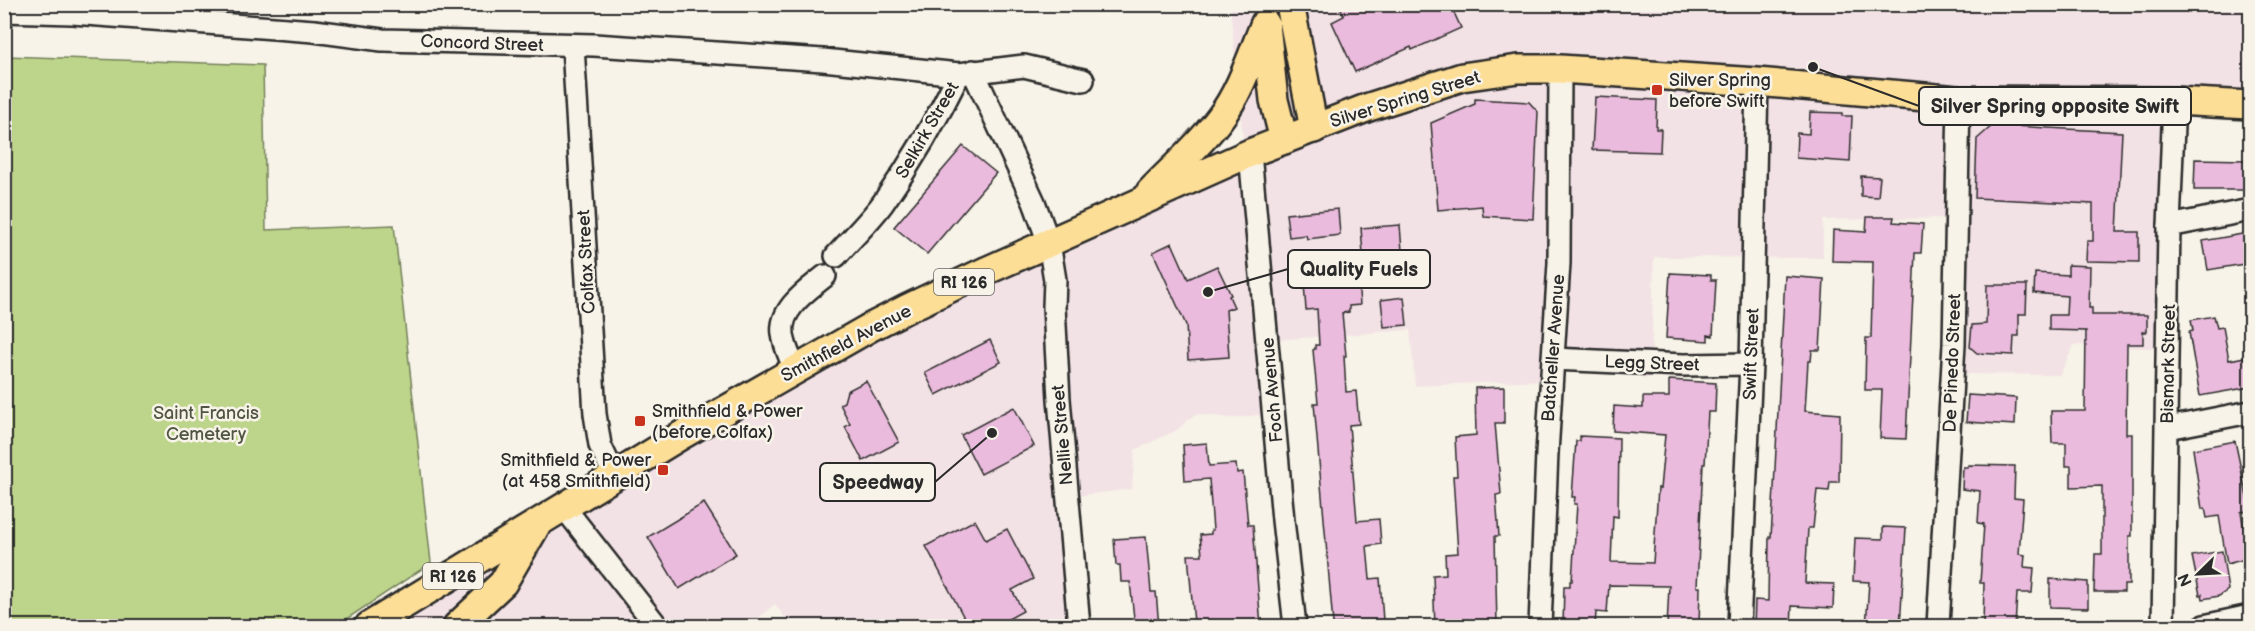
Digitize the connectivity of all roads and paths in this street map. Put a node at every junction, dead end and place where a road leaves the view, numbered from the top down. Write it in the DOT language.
graph roads {
  1 [pos="1290,4"];
  2 [pos="4,10"];
  3 [pos="1264,14"];
  4 [pos="573,46"];
  5 [pos="1560,69"];
  6 [pos="966,73"];
  7 [pos="1083,80"];
  8 [pos="1757,82"];
  9 [pos="1959,100"];
  10 [pos="2174,101"];
  11 [pos="2250,105"];
  12 [pos="1314,129"];
  13 [pos="1284,140"];
  14 [pos="1250,153"];
  15 [pos="1138,203"];
  16 [pos="2250,210"];
  17 [pos="2169,226"];
  18 [pos="1049,243"];
  19 [pos="836,256"];
  20 [pos="825,276"];
  21 [pos="1553,359"];
  22 [pos="1751,364"];
  23 [pos="795,370"];
  24 [pos="2250,412"];
  25 [pos="2168,428"];
  26 [pos="614,475"];
  27 [pos="563,506"];
  28 [pos="537,525"];
  29 [pos="486,556"];
  30 [pos="2250,616"];
  31 [pos="369,627"];
  32 [pos="393,627"];
  33 [pos="457,627"];
  34 [pos="657,627"];
  35 [pos="1079,627"];
  36 [pos="1295,627"];
  37 [pos="1540,627"];
  38 [pos="1739,627"];
  39 [pos="1938,627"];
  40 [pos="2163,627"];
  41 [pos="2204,627"];
  1 -- 12 [label="main road"];
  2 -- 4 [label="street, Concord Street"];
  3 -- 13 [label="main road"];
  3 -- 15 [label="main road"];
  4 -- 6 [label="street, Concord Street"];
  4 -- 26 [label="street, Colfax Street"];
  5 -- 8 [label="main road, Silver Spring Street"];
  5 -- 12 [label="main road, Silver Spring Street"];
  5 -- 21 [label="street, Batcheller Avenue"];
  6 -- 7 [label="street, Selkirk Street"];
  6 -- 18 [label="street, Nellie Street"];
  6 -- 19 [label="street, Selkirk Street"];
  8 -- 9 [label="main road, Silver Spring Street"];
  8 -- 22 [label="street, Swift Street"];
  9 -- 10 [label="main road, Silver Spring Street"];
  9 -- 39 [label="street, De Pinedo Street"];
  10 -- 11 [label="main road, Silver Spring Street"];
  10 -- 17 [label="street, Bismark Street"];
  12 -- 13 [label="main road, Smithfield Avenue / RI 126"];
  13 -- 14 [label="main road, Smithfield Avenue / RI 126"];
  14 -- 15 [label="main road, Smithfield Avenue / RI 126"];
  14 -- 36 [label="street, Foch Avenue"];
  15 -- 18 [label="main road, Smithfield Avenue / RI 126"];
  16 -- 17 [label="street"];
  17 -- 25 [label="street, Bismark Street"];
  18 -- 23 [label="main road, Smithfield Avenue / RI 126"];
  18 -- 35 [label="street, Nellie Street"];
  20 -- 23 [label="street"];
  21 -- 22 [label="street, Legg Street"];
  21 -- 37 [label="street, Batcheller Avenue"];
  22 -- 38 [label="street, Swift Street"];
  23 -- 26 [label="main road, Smithfield Avenue / RI 126"];
  24 -- 25 [label="street"];
  25 -- 40 [label="street, Bismark Street"];
  26 -- 27 [label="main road, Smithfield Avenue / RI 126"];
  27 -- 28 [label="main road, Smithfield Avenue / RI 126"];
  27 -- 34 [label="street"];
  28 -- 29 [label="main road, Smithfield Avenue / RI 126"];
  28 -- 33 [label="main road, RI 126"];
  29 -- 31 [label="main road, Smithfield Avenue / RI 126"];
  29 -- 32 [label="street"];
  30 -- 41 [label="street"];
}
